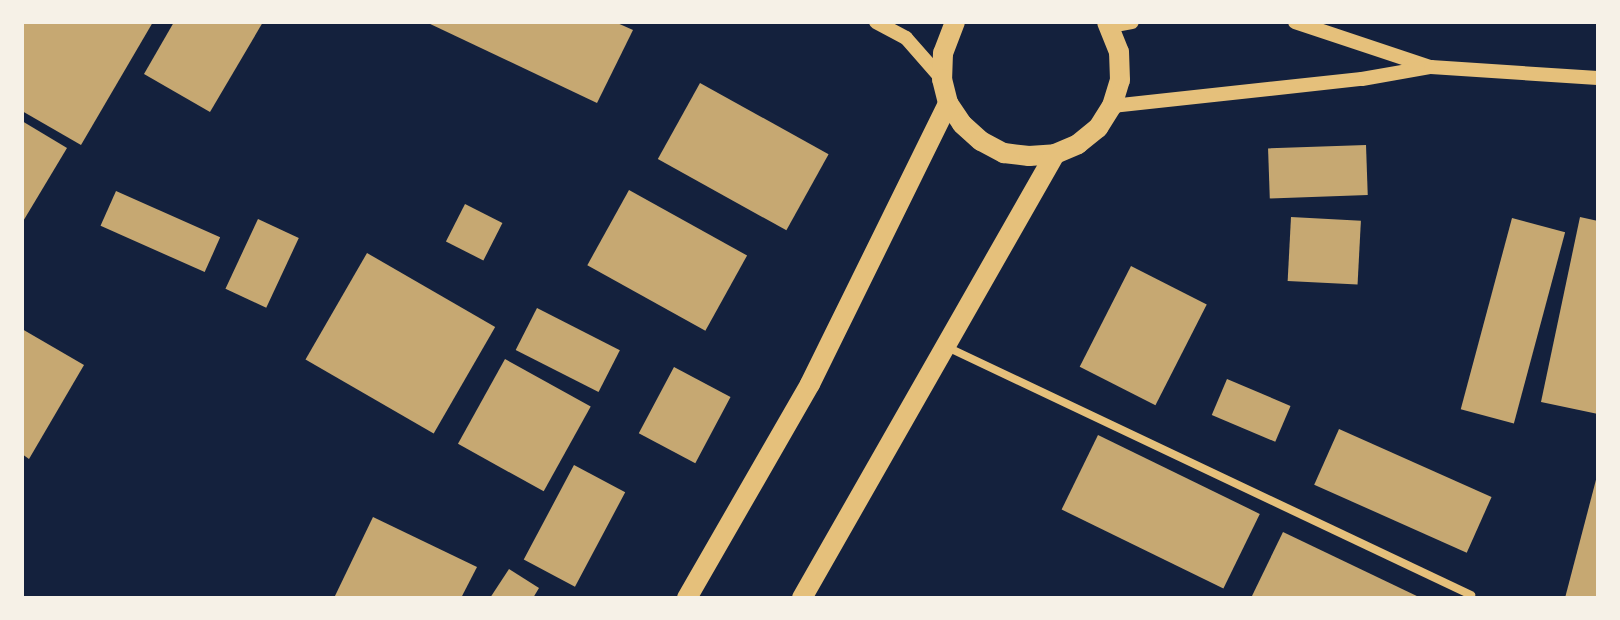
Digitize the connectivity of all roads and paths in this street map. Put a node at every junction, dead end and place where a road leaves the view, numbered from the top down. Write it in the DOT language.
graph roads {
  1 [pos="876,22"];
  2 [pos="955,22"];
  3 [pos="1132,22"];
  4 [pos="1295,22"];
  5 [pos="1109,24"];
  6 [pos="1431,67"];
  7 [pos="1598,78"];
  8 [pos="942,79"];
  9 [pos="948,103"];
  10 [pos="1112,106"];
  11 [pos="1055,154"];
  12 [pos="946,347"];
  13 [pos="1471,595"];
  14 [pos="687,598"];
  15 [pos="802,598"];
  1 -- 8 [label="street"];
  2 -- 8 [label="main road"];
  3 -- 5 [label="street"];
  4 -- 6 [label="street"];
  5 -- 10 [label="main road"];
  6 -- 7 [label="street"];
  6 -- 10 [label="street"];
  8 -- 9 [label="main road"];
  9 -- 11 [label="main road"];
  9 -- 14 [label="main road"];
  10 -- 11 [label="main road"];
  11 -- 12 [label="main road"];
  12 -- 13 [label="street"];
  12 -- 15 [label="main road"];
}
